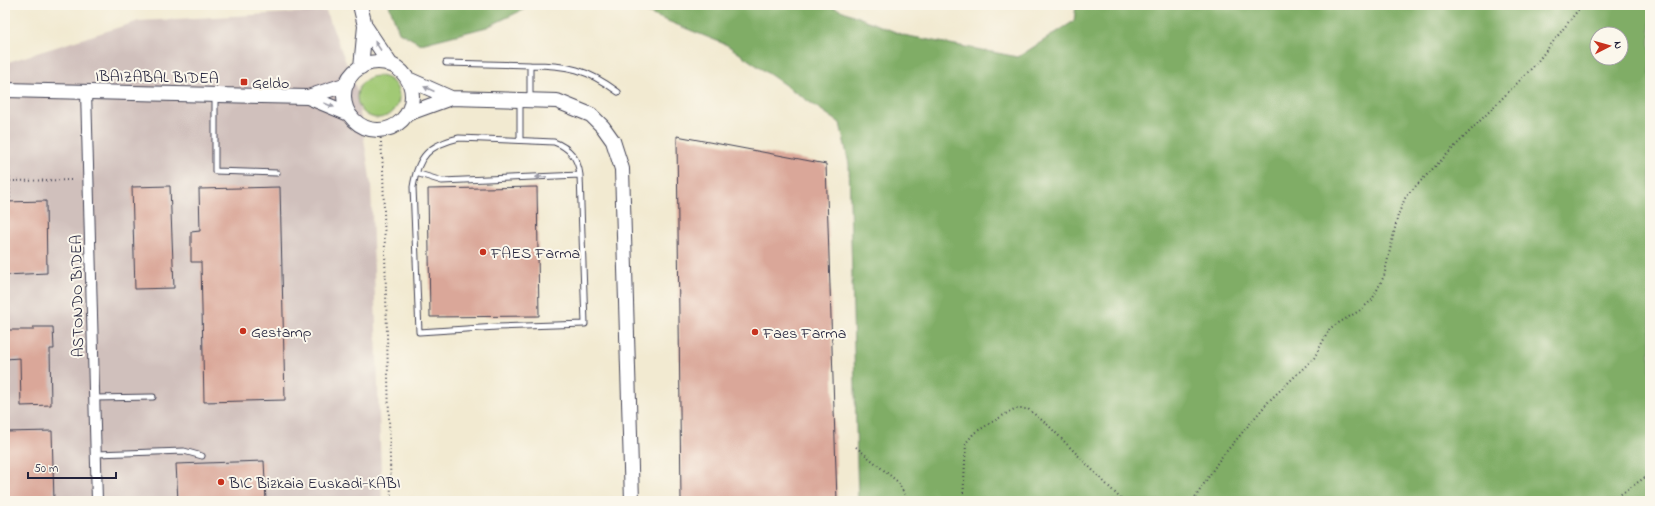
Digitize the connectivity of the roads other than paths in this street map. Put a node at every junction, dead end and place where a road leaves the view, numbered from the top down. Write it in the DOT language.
graph roads {
  1 [pos="360,5"];
  2 [pos="365,26"];
  3 [pos="446,63"];
  4 [pos="391,65"];
  5 [pos="530,65"];
  6 [pos="361,67"];
  7 [pos="408,79"];
  8 [pos="347,84"];
  9 [pos="5,90"];
  10 [pos="86,91"];
  11 [pos="618,92"];
  12 [pos="215,94"];
  13 [pos="308,97"];
  14 [pos="451,98"];
  15 [pos="525,100"];
  16 [pos="350,114"];
  17 [pos="407,114"];
  18 [pos="520,140"];
  19 [pos="277,173"];
  20 [pos="416,173"];
  21 [pos="580,175"];
  22 [pos="153,397"];
  23 [pos="94,398"];
  24 [pos="96,454"];
  25 [pos="202,456"];
  26 [pos="97,501"];
  27 [pos="632,501"];
  1 -- 2 [label="street"];
  4 -- 2 [label="street, one-way"];
  2 -- 6 [label="street"];
  3 -- 5 [label="lane"];
  4 -- 6 [label="street"];
  4 -- 7 [label="street"];
  5 -- 11 [label="lane"];
  5 -- 15 [label="lane"];
  6 -- 8 [label="street"];
  14 -- 7 [label="street, one-way"];
  7 -- 17 [label="street"];
  8 -- 13 [label="street, IBAIZABAL BIDEA"];
  8 -- 16 [label="street"];
  9 -- 10 [label="street, IBAIZABAL BIDEA"];
  10 -- 12 [label="street, IBAIZABAL BIDEA"];
  10 -- 23 [label="street, ASTONDO BIDEA"];
  12 -- 13 [label="street, IBAIZABAL BIDEA"];
  12 -- 19 [label="lane"];
  13 -- 16 [label="street, IBAIZABAL BIDEA, one-way"];
  14 -- 15 [label="street"];
  14 -- 17 [label="street"];
  15 -- 18 [label="lane"];
  15 -- 27 [label="street"];
  16 -- 17 [label="street"];
  18 -- 20 [label="lane"];
  18 -- 21 [label="lane"];
  21 -- 20 [label="lane, one-way"];
  20 -- 21 [label="lane"];
  22 -- 23 [label="lane"];
  23 -- 24 [label="street, ASTONDO BIDEA"];
  24 -- 25 [label="lane"];
  24 -- 26 [label="street, ASTONDO BIDEA"];
}
